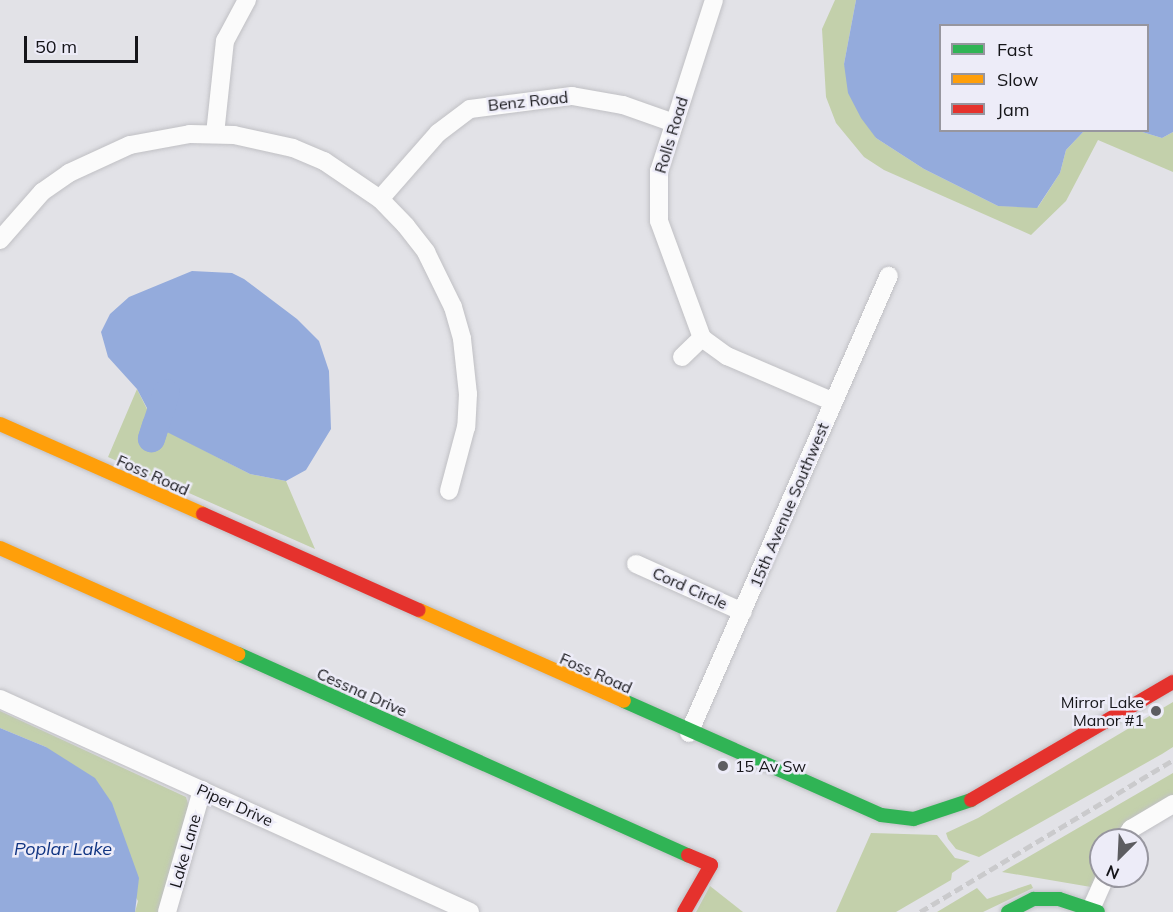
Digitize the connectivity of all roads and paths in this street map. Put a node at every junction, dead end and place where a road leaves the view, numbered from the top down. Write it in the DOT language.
graph roads {
  1 [pos="248,0"];
  2 [pos="714,0"];
  3 [pos="674,123"];
  4 [pos="215,134"];
  5 [pos="380,199"];
  6 [pos="7,214"];
  7 [pos="0,240"];
  8 [pos="889,276"];
  9 [pos="702,338"];
  10 [pos="682,357"];
  11 [pos="834,402"];
  12 [pos="0,424"];
  13 [pos="449,491"];
  14 [pos="0,548"];
  15 [pos="636,564"];
  16 [pos="743,612"];
  17 [pos="1173,682"];
  18 [pos="0,699"];
  19 [pos="689,733"];
  20 [pos="202,790"];
  21 [pos="1173,804"];
  22 [pos="1133,828"];
  23 [pos="1102,888"];
  24 [pos="1095,910"];
  25 [pos="167,912"];
  26 [pos="470,912"];
  27 [pos="684,912"];
  28 [pos="1008,912"];
  1 -- 4 [label="street"];
  2 -- 3 [label="street, Rolls Road"];
  3 -- 5 [label="street, Benz Road"];
  3 -- 9 [label="street, Rolls Road"];
  4 -- 5 [label="street"];
  4 -- 6 [label="street"];
  5 -- 13 [label="street"];
  6 -- 7 [label="street"];
  8 -- 11 [label="street, 15th Avenue Southwest"];
  9 -- 10 [label="street"];
  9 -- 11 [label="street, Rolls Road"];
  11 -- 16 [label="street, 15th Avenue Southwest"];
  12 -- 19 [label="street, Foss Road"];
  14 -- 27 [label="street, Cessna Drive"];
  15 -- 16 [label="street, Cord Circle"];
  16 -- 19 [label="street, 15th Avenue Southwest"];
  17 -- 19 [label="street, Foss Road"];
  18 -- 20 [label="street, Piper Drive"];
  20 -- 25 [label="street, Lake Lane"];
  20 -- 26 [label="street, Piper Drive"];
  21 -- 22 [label="street"];
  23 -- 24 [label="street"];
  24 -- 28 [label="street"];
}
